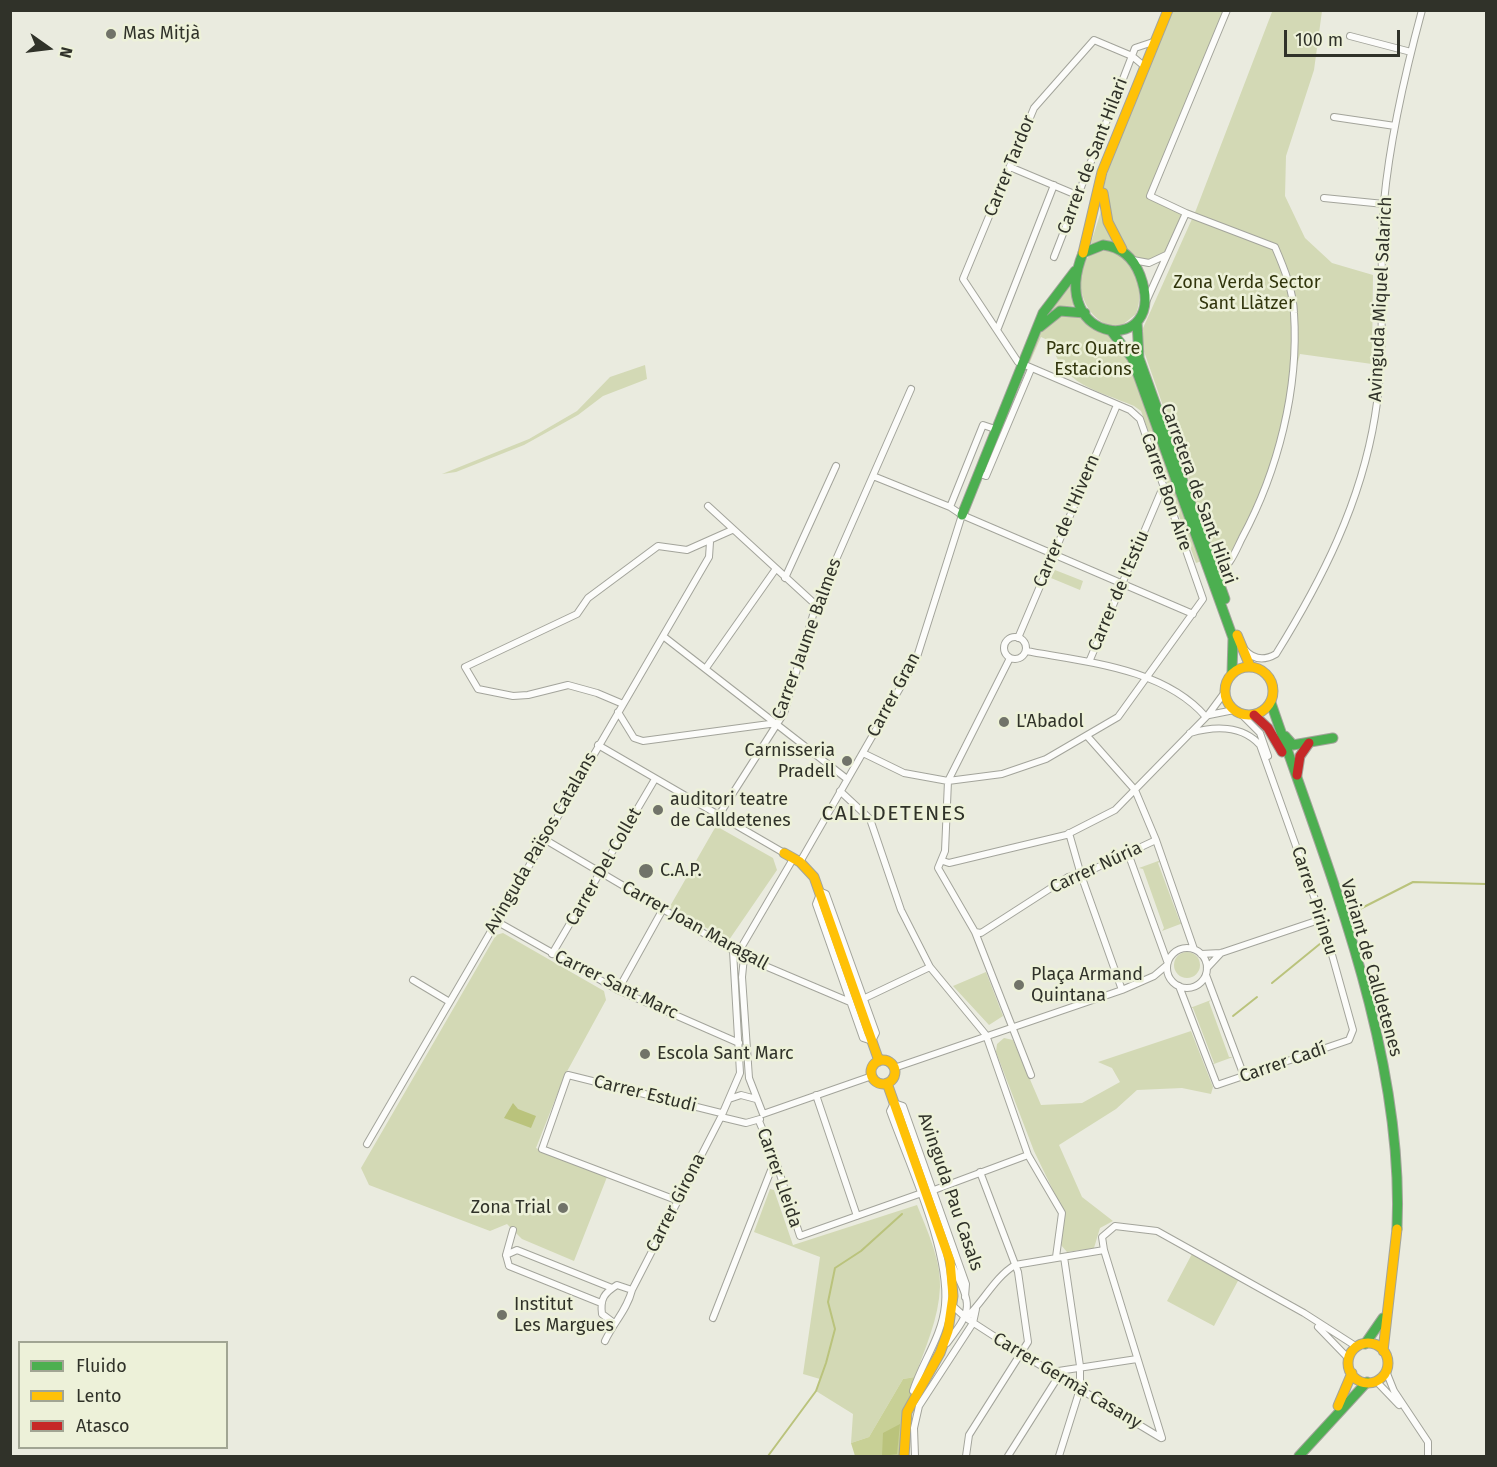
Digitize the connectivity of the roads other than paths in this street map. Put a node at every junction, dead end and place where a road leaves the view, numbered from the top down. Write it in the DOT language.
graph roads {
  1 [pos="1168,10"];
  2 [pos="1227,10"];
  3 [pos="1422,10"];
  4 [pos="1350,36"];
  5 [pos="1156,41"];
  6 [pos="1411,52"];
  7 [pos="1132,56"];
  8 [pos="1144,66"];
  9 [pos="1334,117"];
  10 [pos="1395,126"];
  11 [pos="1010,167"];
  12 [pos="1102,172"];
  13 [pos="1054,185"];
  14 [pos="1079,196"];
  15 [pos="1324,198"];
  16 [pos="1384,204"];
  17 [pos="1186,213"];
  18 [pos="1122,249"];
  19 [pos="1083,253"];
  20 [pos="1167,255"];
  21 [pos="1054,257"];
  22 [pos="1133,260"];
  23 [pos="1075,271"];
  24 [pos="1145,304"];
  25 [pos="1084,313"];
  26 [pos="1137,322"];
  27 [pos="998,328"];
  28 [pos="1112,332"];
  29 [pos="1035,333"];
  30 [pos="1026,367"];
  31 [pos="911,389"];
  32 [pos="1117,405"];
  33 [pos="995,429"];
  34 [pos="836,466"];
  35 [pos="978,473"];
  36 [pos="873,476"];
  37 [pos="1163,487"];
  38 [pos="708,506"];
  39 [pos="950,507"];
  40 [pos="962,515"];
  41 [pos="732,530"];
  42 [pos="710,542"];
  43 [pos="1054,554"];
  44 [pos="775,570"];
  45 [pos="1216,574"];
  46 [pos="785,578"];
  47 [pos="1121,583"];
  48 [pos="816,605"];
  49 [pos="1193,614"];
  50 [pos="1235,628"];
  51 [pos="663,636"];
  52 [pos="1018,638"];
  53 [pos="1026,651"];
  54 [pos="1010,658"];
  55 [pos="1089,662"];
  56 [pos="1250,666"];
  57 [pos="706,668"];
  58 [pos="1232,674"];
  59 [pos="1149,676"];
  60 [pos="1225,692"];
  61 [pos="1270,703"];
  62 [pos="623,704"];
  63 [pos="618,712"];
  64 [pos="1238,712"];
  65 [pos="1254,715"];
  66 [pos="1207,716"];
  67 [pos="777,723"];
  68 [pos="1278,724"];
  69 [pos="1190,733"];
  70 [pos="1088,737"];
  71 [pos="1333,738"];
  72 [pos="1309,743"];
  73 [pos="598,745"];
  74 [pos="863,753"];
  75 [pos="1268,762"];
  76 [pos="655,779"];
  77 [pos="847,779"];
  78 [pos="948,781"];
  79 [pos="1298,787"];
  80 [pos="1135,790"];
  81 [pos="840,791"];
  82 [pos="719,815"];
  83 [pos="1069,833"];
  84 [pos="544,839"];
  85 [pos="1156,840"];
  86 [pos="784,853"];
  87 [pos="1128,853"];
  88 [pos="796,860"];
  89 [pos="943,861"];
  90 [pos="599,872"];
  91 [pos="1081,875"];
  92 [pos="819,892"];
  93 [pos="663,909"];
  94 [pos="1322,919"];
  95 [pos="496,921"];
  96 [pos="975,932"];
  97 [pos="1194,949"];
  98 [pos="552,954"];
  99 [pos="739,954"];
  100 [pos="1201,954"];
  101 [pos="1221,954"];
  102 [pos="1167,963"];
  103 [pos="930,967"];
  104 [pos="1206,971"];
  105 [pos="1154,976"];
  106 [pos="1169,978"];
  107 [pos="412,980"];
  108 [pos="1179,986"];
  109 [pos="618,990"];
  110 [pos="1122,990"];
  111 [pos="865,998"];
  112 [pos="448,1001"];
  113 [pos="850,1002"];
  114 [pos="1011,1026"];
  115 [pos="986,1035"];
  116 [pos="1349,1040"];
  117 [pos="872,1041"];
  118 [pos="739,1043"];
  119 [pos="879,1061"];
  120 [pos="894,1068"];
  121 [pos="872,1076"];
  122 [pos="1031,1076"];
  123 [pos="1244,1076"];
  124 [pos="887,1083"];
  125 [pos="816,1095"];
  126 [pos="729,1099"];
  127 [pos="756,1099"];
  128 [pos="894,1103"];
  129 [pos="721,1115"];
  130 [pos="761,1118"];
  131 [pos="367,1144"];
  132 [pos="1028,1155"];
  133 [pos="775,1159"];
  134 [pos="980,1172"];
  135 [pos="934,1190"];
  136 [pos="919,1194"];
  137 [pos="676,1200"];
  138 [pos="857,1216"];
  139 [pos="513,1230"];
  140 [pos="1104,1250"];
  141 [pos="506,1255"];
  142 [pos="1056,1257"];
  143 [pos="1064,1257"];
  144 [pos="950,1261"];
  145 [pos="1015,1265"];
  146 [pos="612,1288"];
  147 [pos="632,1290"];
  148 [pos="1274,1295"];
  149 [pos="966,1300"];
  150 [pos="601,1302"];
  151 [pos="1390,1305"];
  152 [pos="954,1307"];
  153 [pos="976,1308"];
  154 [pos="713,1318"];
  155 [pos="966,1318"];
  156 [pos="614,1323"];
  157 [pos="973,1323"];
  158 [pos="605,1341"];
  159 [pos="1361,1345"];
  160 [pos="941,1351"];
  161 [pos="1383,1351"];
  162 [pos="1020,1353"];
  163 [pos="1137,1359"];
  164 [pos="1350,1359"];
  165 [pos="1080,1366"];
  166 [pos="1386,1371"];
  167 [pos="1352,1373"];
  168 [pos="1055,1375"];
  169 [pos="1372,1382"];
  170 [pos="1080,1389"];
  171 [pos="909,1406"];
  172 [pos="1331,1419"];
  173 [pos="1423,1432"];
  174 [pos="904,1456"];
  175 [pos="915,1456"];
  176 [pos="966,1456"];
  177 [pos="1008,1456"];
  178 [pos="1059,1456"];
  179 [pos="1299,1456"];
  180 [pos="1428,1456"];
  1 -- 5 [label="street"];
  2 -- 17 [label="street"];
  3 -- 6 [label="street, Avinguda Miquel Salarich"];
  4 -- 6 [label="street"];
  5 -- 7 [label="street"];
  5 -- 8 [label="street"];
  6 -- 10 [label="street, Avinguda Miquel Salarich"];
  7 -- 8 [label="street, Carrer Tardor"];
  7 -- 11 [label="street, Carrer Tardor"];
  7 -- 14 [label="street, Carrer de Sant Hilari"];
  8 -- 12 [label="street"];
  9 -- 10 [label="street"];
  10 -- 16 [label="street, Avinguda Miquel Salarich"];
  11 -- 13 [label="street"];
  11 -- 27 [label="street, Carrer Tardor"];
  12 -- 18 [label="street"];
  12 -- 19 [label="street"];
  13 -- 14 [label="street"];
  13 -- 27 [label="street"];
  14 -- 21 [label="street, Carrer de Sant Hilari"];
  15 -- 16 [label="street"];
  16 -- 50 [label="street, Avinguda Miquel Salarich"];
  17 -- 20 [label="street"];
  17 -- 45 [label="street"];
  18 -- 19 [label="street"];
  18 -- 22 [label="street"];
  19 -- 23 [label="street"];
  20 -- 22 [label="street"];
  20 -- 24 [label="street"];
  22 -- 24 [label="street"];
  23 -- 25 [label="street"];
  23 -- 29 [label="street"];
  24 -- 26 [label="street"];
  25 -- 28 [label="street"];
  25 -- 29 [label="street"];
  26 -- 28 [label="street"];
  26 -- 45 [label="street, Carretera de Sant Hilari"];
  27 -- 30 [label="street"];
  28 -- 58 [label="street, Carretera de Sant Hilari"];
  29 -- 30 [label="street"];
  30 -- 32 [label="street, Carrer Bon Aire"];
  30 -- 33 [label="street"];
  30 -- 35 [label="street"];
  31 -- 36 [label="street, Carrer Jaume Balmes"];
  32 -- 37 [label="street, Carrer Bon Aire"];
  32 -- 43 [label="street, Carrer de l'Hivern"];
  33 -- 35 [label="street"];
  33 -- 39 [label="street"];
  34 -- 46 [label="street"];
  35 -- 40 [label="street"];
  36 -- 39 [label="street"];
  36 -- 48 [label="street, Carrer Jaume Balmes"];
  37 -- 47 [label="street, Carrer de l'Estiu"];
  37 -- 49 [label="street, Carrer Bon Aire"];
  38 -- 41 [label="street"];
  39 -- 40 [label="street"];
  40 -- 43 [label="street"];
  40 -- 74 [label="street, Carrer Gran"];
  41 -- 42 [label="street"];
  41 -- 44 [label="street"];
  42 -- 51 [label="street, Avinguda Països Catalans"];
  42 -- 62 [label="street"];
  43 -- 47 [label="street"];
  43 -- 52 [label="street, Carrer de l'Hivern"];
  44 -- 46 [label="street"];
  44 -- 57 [label="street"];
  45 -- 50 [label="street, Carretera de Sant Hilari"];
  46 -- 48 [label="street"];
  47 -- 49 [label="street"];
  47 -- 55 [label="street, Carrer de l'Estiu"];
  48 -- 67 [label="street, Carrer Jaume Balmes"];
  49 -- 59 [label="street, Carrer Bon Aire"];
  50 -- 56 [label="street, Carretera de Sant Hilari"];
  51 -- 57 [label="street"];
  51 -- 62 [label="street, Avinguda Països Catalans"];
  52 -- 53 [label="street"];
  52 -- 54 [label="street"];
  53 -- 54 [label="street"];
  53 -- 55 [label="street"];
  54 -- 78 [label="street"];
  55 -- 59 [label="street"];
  56 -- 58 [label="street"];
  56 -- 61 [label="street"];
  57 -- 67 [label="street"];
  58 -- 60 [label="street"];
  59 -- 66 [label="street"];
  59 -- 70 [label="street, Carrer Bon Aire"];
  60 -- 64 [label="street"];
  60 -- 66 [label="street"];
  61 -- 65 [label="street"];
  61 -- 68 [label="street, Variant de Calldetenes"];
  62 -- 63 [label="street, Avinguda Països Catalans"];
  63 -- 67 [label="street"];
  63 -- 73 [label="street, Avinguda Països Catalans"];
  64 -- 65 [label="street"];
  64 -- 66 [label="street"];
  64 -- 75 [label="street, Carrer Pirineu"];
  65 -- 79 [label="street, Variant de Calldetenes"];
  66 -- 69 [label="street"];
  67 -- 77 [label="street"];
  67 -- 82 [label="street, Carrer Jaume Balmes"];
  68 -- 72 [label="street"];
  68 -- 79 [label="street, Variant de Calldetenes"];
  69 -- 75 [label="street, Carrer Pirineu"];
  69 -- 80 [label="street"];
  70 -- 78 [label="street, Carrer Bon Aire"];
  70 -- 80 [label="street"];
  71 -- 72 [label="street"];
  72 -- 79 [label="street"];
  73 -- 76 [label="street"];
  73 -- 84 [label="street, Avinguda Països Catalans"];
  74 -- 77 [label="street, Carrer Gran"];
  74 -- 78 [label="street, Carrer Bon Aire"];
  75 -- 94 [label="street, Carrer Pirineu"];
  76 -- 82 [label="street"];
  76 -- 90 [label="street, Carrer Del Collet"];
  77 -- 81 [label="street, Carrer Gran"];
  78 -- 89 [label="street"];
  79 -- 151 [label="street, Variant de Calldetenes"];
  80 -- 83 [label="street"];
  80 -- 85 [label="street"];
  81 -- 88 [label="street, Carrer Gran"];
  81 -- 103 [label="street"];
  82 -- 86 [label="street"];
  83 -- 89 [label="street"];
  83 -- 91 [label="street"];
  84 -- 90 [label="street, Carrer Joan Maragall"];
  84 -- 95 [label="street, Avinguda Països Catalans"];
  85 -- 87 [label="street, Carrer Núria"];
  85 -- 97 [label="street"];
  86 -- 88 [label="street"];
  87 -- 91 [label="street, Carrer Núria"];
  87 -- 102 [label="street"];
  88 -- 92 [label="street"];
  88 -- 99 [label="street, Carrer Gran"];
  89 -- 96 [label="street"];
  90 -- 93 [label="street, Carrer Joan Maragall"];
  90 -- 98 [label="street, Carrer Del Collet"];
  91 -- 96 [label="street, Carrer Núria"];
  91 -- 110 [label="street"];
  92 -- 111 [label="street"];
  92 -- 113 [label="street"];
  92 -- 117 [label="street"];
  93 -- 99 [label="street, Carrer Joan Maragall"];
  93 -- 109 [label="street"];
  94 -- 101 [label="street"];
  94 -- 116 [label="street, Carrer Pirineu"];
  95 -- 98 [label="street, Carrer Sant Marc"];
  95 -- 112 [label="street, Avinguda Països Catalans"];
  96 -- 114 [label="street"];
  97 -- 100 [label="street"];
  97 -- 102 [label="street"];
  98 -- 109 [label="street, Carrer Sant Marc"];
  99 -- 113 [label="street, Carrer Joan Maragall"];
  99 -- 118 [label="street"];
  99 -- 127 [label="street, Carrer Lleida"];
  100 -- 101 [label="street"];
  100 -- 104 [label="street"];
  101 -- 104 [label="street"];
  102 -- 105 [label="street"];
  102 -- 106 [label="street"];
  103 -- 111 [label="street"];
  103 -- 115 [label="street"];
  104 -- 108 [label="street"];
  104 -- 123 [label="street"];
  105 -- 106 [label="street"];
  105 -- 110 [label="street"];
  106 -- 108 [label="street"];
  107 -- 112 [label="street"];
  108 -- 123 [label="street, Carrer Cadí"];
  109 -- 118 [label="street, Carrer Sant Marc"];
  110 -- 114 [label="street"];
  111 -- 117 [label="street"];
  112 -- 131 [label="street, Avinguda Països Catalans"];
  113 -- 117 [label="street"];
  114 -- 115 [label="street"];
  114 -- 122 [label="street"];
  115 -- 120 [label="street"];
  115 -- 132 [label="street"];
  116 -- 123 [label="street, Carrer Cadí"];
  117 -- 119 [label="street"];
  118 -- 126 [label="street"];
  119 -- 120 [label="street"];
  119 -- 121 [label="street"];
  120 -- 124 [label="street"];
  121 -- 124 [label="street"];
  121 -- 125 [label="street"];
  124 -- 128 [label="street, Avinguda Pau Casals"];
  125 -- 130 [label="street"];
  125 -- 138 [label="street"];
  126 -- 127 [label="street"];
  126 -- 129 [label="street"];
  127 -- 130 [label="street, Carrer Lleida"];
  128 -- 135 [label="street, Avinguda Pau Casals"];
  128 -- 136 [label="street, Avinguda Pau Casals"];
  128 -- 144 [label="street, Avinguda Pau Casals"];
  129 -- 130 [label="street, Carrer Lleida"];
  129 -- 137 [label="street, Carrer Girona"];
  129 -- 137 [label="street, Carrer Estudi"];
  130 -- 133 [label="street, Carrer Lleida"];
  132 -- 134 [label="street"];
  132 -- 142 [label="street"];
  133 -- 138 [label="street, Carrer Lleida"];
  133 -- 154 [label="street"];
  134 -- 135 [label="street"];
  134 -- 145 [label="street"];
  135 -- 149 [label="street, Avinguda Pau Casals"];
  136 -- 138 [label="street"];
  136 -- 171 [label="street, Avinguda Pau Casals"];
  137 -- 147 [label="street, Carrer Girona"];
  139 -- 141 [label="street"];
  140 -- 143 [label="street"];
  140 -- 148 [label="street"];
  140 -- 163 [label="street"];
  141 -- 146 [label="street"];
  141 -- 150 [label="street"];
  142 -- 143 [label="street"];
  142 -- 145 [label="street"];
  143 -- 165 [label="street"];
  144 -- 149 [label="street, Avinguda Pau Casals"];
  144 -- 152 [label="street, Avinguda Pau Casals"];
  145 -- 153 [label="street"];
  145 -- 162 [label="street"];
  146 -- 147 [label="street"];
  146 -- 150 [label="street"];
  147 -- 156 [label="street, Carrer Girona"];
  148 -- 159 [label="street"];
  148 -- 164 [label="street"];
  149 -- 152 [label="street"];
  149 -- 153 [label="street"];
  149 -- 155 [label="street, Avinguda Pau Casals"];
  150 -- 156 [label="street"];
  151 -- 159 [label="street, Variant de Calldetenes"];
  151 -- 161 [label="street, Variant de Calldetenes"];
  152 -- 155 [label="street"];
  152 -- 160 [label="street, Avinguda Pau Casals"];
  153 -- 155 [label="street"];
  153 -- 157 [label="street"];
  155 -- 157 [label="street"];
  155 -- 160 [label="street, Avinguda Pau Casals"];
  156 -- 158 [label="street, Carrer Girona"];
  157 -- 162 [label="street, Carrer Germà Casany"];
  157 -- 175 [label="street"];
  159 -- 161 [label="street"];
  159 -- 164 [label="street"];
  160 -- 171 [label="street, Avinguda Pau Casals"];
  161 -- 166 [label="street"];
  162 -- 168 [label="street, Carrer Germà Casany"];
  162 -- 176 [label="street"];
  163 -- 165 [label="street"];
  163 -- 170 [label="street, Carrer Germà Casany"];
  164 -- 167 [label="street"];
  165 -- 168 [label="street"];
  165 -- 170 [label="street"];
  166 -- 169 [label="street"];
  166 -- 173 [label="street"];
  167 -- 169 [label="street"];
  167 -- 172 [label="street"];
  168 -- 170 [label="street, Carrer Germà Casany"];
  168 -- 177 [label="street"];
  169 -- 172 [label="street"];
  169 -- 173 [label="street"];
  170 -- 178 [label="street"];
  171 -- 174 [label="street"];
  172 -- 179 [label="street"];
  173 -- 180 [label="street"];
}
